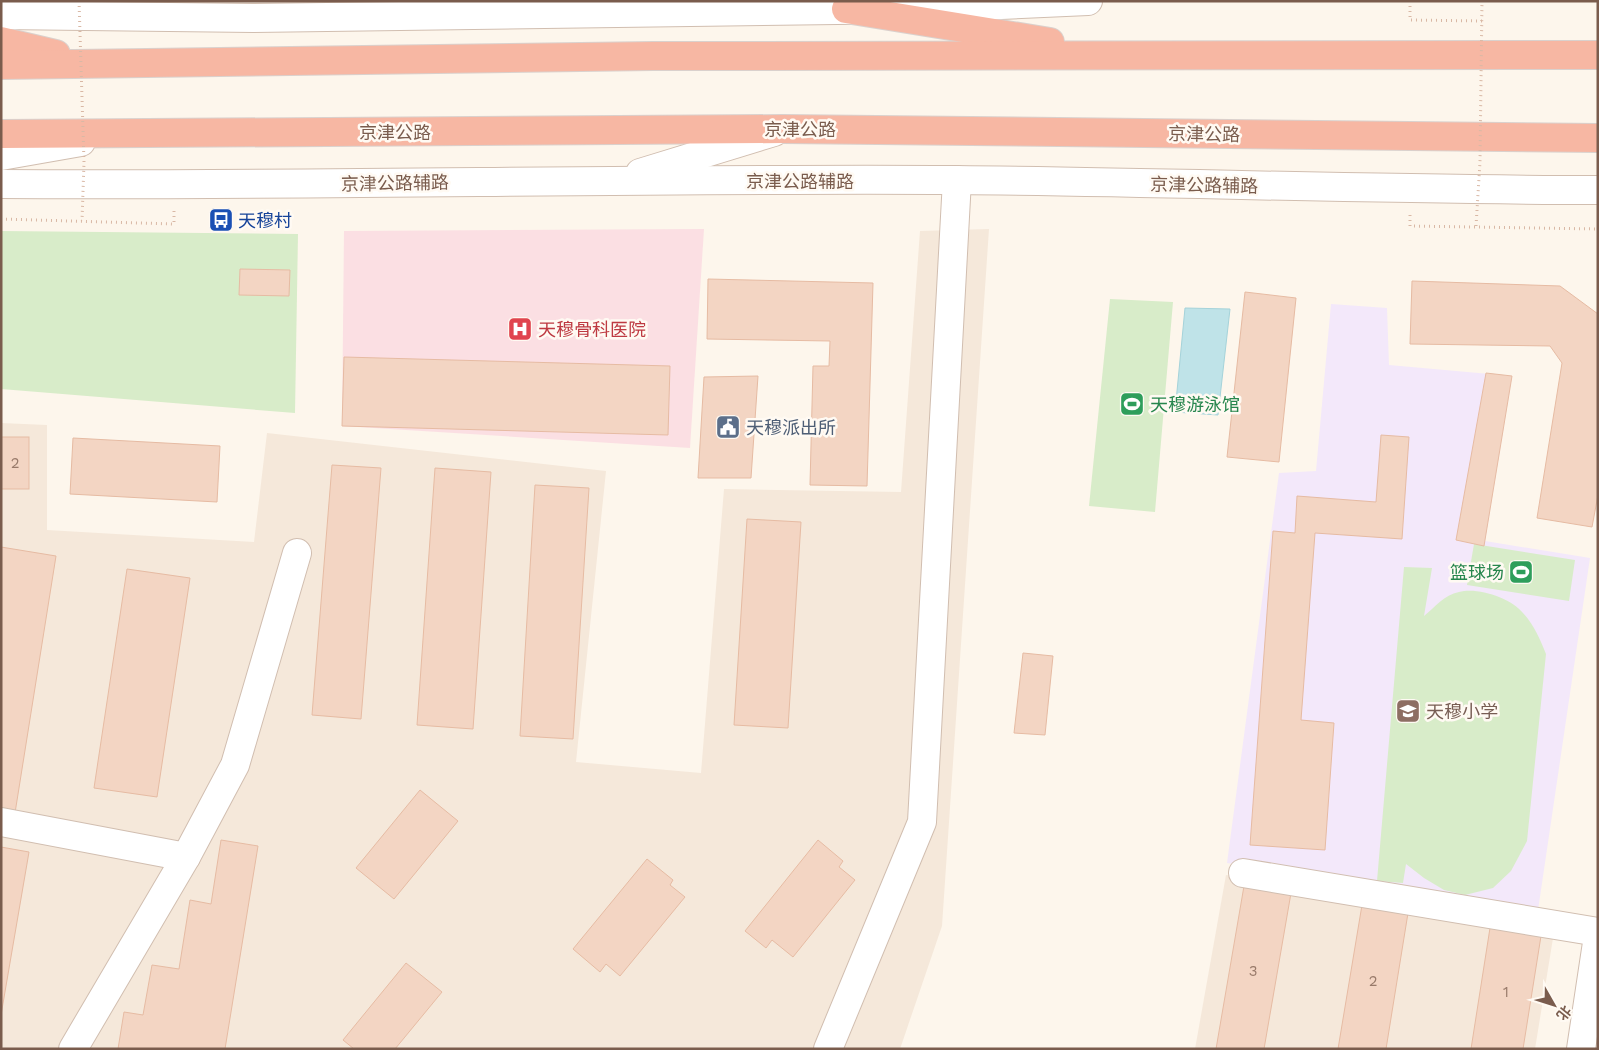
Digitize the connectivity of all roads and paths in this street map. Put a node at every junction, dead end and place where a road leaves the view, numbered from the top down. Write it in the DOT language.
graph roads {
  1 [pos="79,1"];
  2 [pos="1088,1"];
  3 [pos="1410,1"];
  4 [pos="1482,1"];
  5 [pos="728,6"];
  6 [pos="846,9"];
  7 [pos="1,15"];
  8 [pos="1482,21"];
  9 [pos="1,41"];
  10 [pos="1128,55"];
  11 [pos="1598,55"];
  12 [pos="1,65"];
  13 [pos="101,65"];
  14 [pos="784,129"];
  15 [pos="1,134"];
  16 [pos="136,134"];
  17 [pos="1598,138"];
  18 [pos="1,156"];
  19 [pos="957,180"];
  20 [pos="613,181"];
  21 [pos="1,184"];
  22 [pos="1598,190"];
  23 [pos="1,219"];
  24 [pos="82,221"];
  25 [pos="174,224"];
  26 [pos="1410,226"];
  27 [pos="1476,226"];
  28 [pos="1598,229"];
  29 [pos="297,553"];
  30 [pos="1,822"];
  31 [pos="186,857"];
  32 [pos="1243,873"];
  33 [pos="1598,934"];
  34 [pos="73,1049"];
  35 [pos="828,1049"];
  36 [pos="1580,1049"];
  1 -- 24 [label="path, bridge"];
  2 -- 6 [label="street"];
  3 -- 8 [label="path"];
  4 -- 8 [label="path, bridge"];
  5 -- 6 [label="street"];
  5 -- 7 [label="street"];
  6 -- 10 [label="highway"];
  8 -- 27 [label="path, bridge"];
  9 -- 13 [label="highway"];
  10 -- 11 [label="highway"];
  10 -- 13 [label="highway"];
  12 -- 13 [label="highway"];
  14 -- 16 [label="highway, 京津公路"];
  14 -- 17 [label="highway, 京津公路"];
  14 -- 20 [label="street"];
  15 -- 16 [label="highway, 京津公路"];
  16 -- 18 [label="street"];
  19 -- 20 [label="street, 京津公路辅路"];
  19 -- 22 [label="street, 京津公路辅路"];
  19 -- 35 [label="street"];
  20 -- 21 [label="street, 京津公路辅路"];
  23 -- 24 [label="path"];
  24 -- 25 [label="path"];
  26 -- 27 [label="path"];
  27 -- 28 [label="path"];
  29 -- 31 [label="street"];
  30 -- 31 [label="street"];
  31 -- 34 [label="street"];
  32 -- 33 [label="street"];
  33 -- 36 [label="street"];
}
